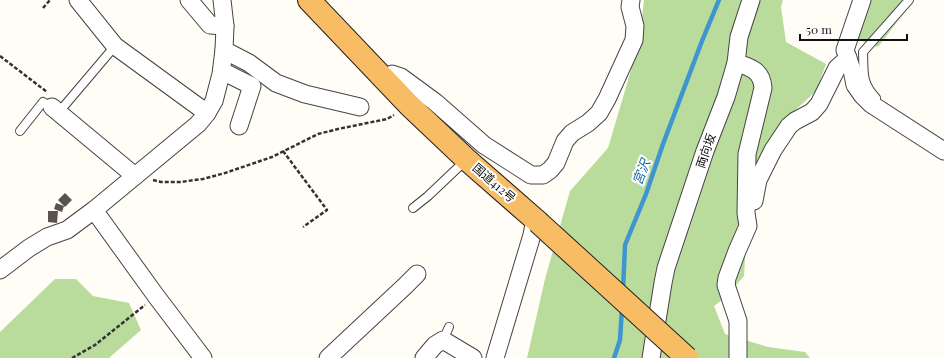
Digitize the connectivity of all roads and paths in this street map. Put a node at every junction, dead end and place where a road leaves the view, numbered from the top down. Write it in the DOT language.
graph roads {
  1 [pos="50,0"];
  2 [pos="78,0"];
  3 [pos="189,0"];
  4 [pos="222,0"];
  5 [pos="309,0"];
  6 [pos="631,0"];
  7 [pos="751,0"];
  8 [pos="862,0"];
  9 [pos="909,0"];
  10 [pos="43,8"];
  11 [pos="225,26"];
  12 [pos="114,46"];
  13 [pos="224,50"];
  14 [pos="0,56"];
  15 [pos="848,58"];
  16 [pos="736,63"];
  17 [pos="222,71"];
  18 [pos="385,81"];
  19 [pos="407,104"];
  20 [pos="360,107"];
  21 [pos="59,108"];
  22 [pos="877,108"];
  23 [pos="207,113"];
  24 [pos="239,126"];
  25 [pos="20,131"];
  26 [pos="284,151"];
  27 [pos="944,151"];
  28 [pos="466,159"];
  29 [pos="135,176"];
  30 [pos="413,208"];
  31 [pos="94,210"];
  32 [pos="536,220"];
  33 [pos="748,226"];
  34 [pos="302,227"];
  35 [pos="0,270"];
  36 [pos="411,285"];
  37 [pos="156,296"];
  38 [pos="72,358"];
  39 [pos="204,358"];
  40 [pos="328,358"];
  41 [pos="424,358"];
  42 [pos="473,358"];
  43 [pos="494,358"];
  44 [pos="651,358"];
  45 [pos="687,358"];
  46 [pos="738,358"];
  1 -- 10 [label="path"];
  2 -- 12 [label="street"];
  3 -- 11 [label="street"];
  4 -- 11 [label="street"];
  5 -- 18 [label="highway, 国道412号"];
  6 -- 18 [label="street"];
  7 -- 16 [label="street, 両向坂"];
  8 -- 15 [label="street"];
  9 -- 22 [label="lane"];
  11 -- 13 [label="street"];
  12 -- 21 [label="lane"];
  12 -- 23 [label="street"];
  13 -- 17 [label="street"];
  13 -- 20 [label="street"];
  14 -- 21 [label="path"];
  15 -- 22 [label="street"];
  15 -- 33 [label="street"];
  16 -- 33 [label="street"];
  16 -- 44 [label="street, 両向坂"];
  17 -- 23 [label="street"];
  17 -- 24 [label="street"];
  18 -- 19 [label="highway, 国道412号"];
  19 -- 26 [label="path"];
  19 -- 28 [label="highway, 国道412号"];
  21 -- 25 [label="lane"];
  21 -- 29 [label="street"];
  22 -- 27 [label="street"];
  23 -- 29 [label="street"];
  26 -- 29 [label="path"];
  26 -- 34 [label="path"];
  28 -- 30 [label="lane"];
  28 -- 32 [label="highway, 国道412号"];
  29 -- 31 [label="street"];
  31 -- 35 [label="street"];
  31 -- 37 [label="street"];
  32 -- 43 [label="street"];
  32 -- 45 [label="highway, 国道412号, bridge"];
  33 -- 46 [label="street"];
  36 -- 40 [label="street"];
  37 -- 38 [label="path"];
  37 -- 39 [label="street"];
  41 -- 42 [label="street"];
}
